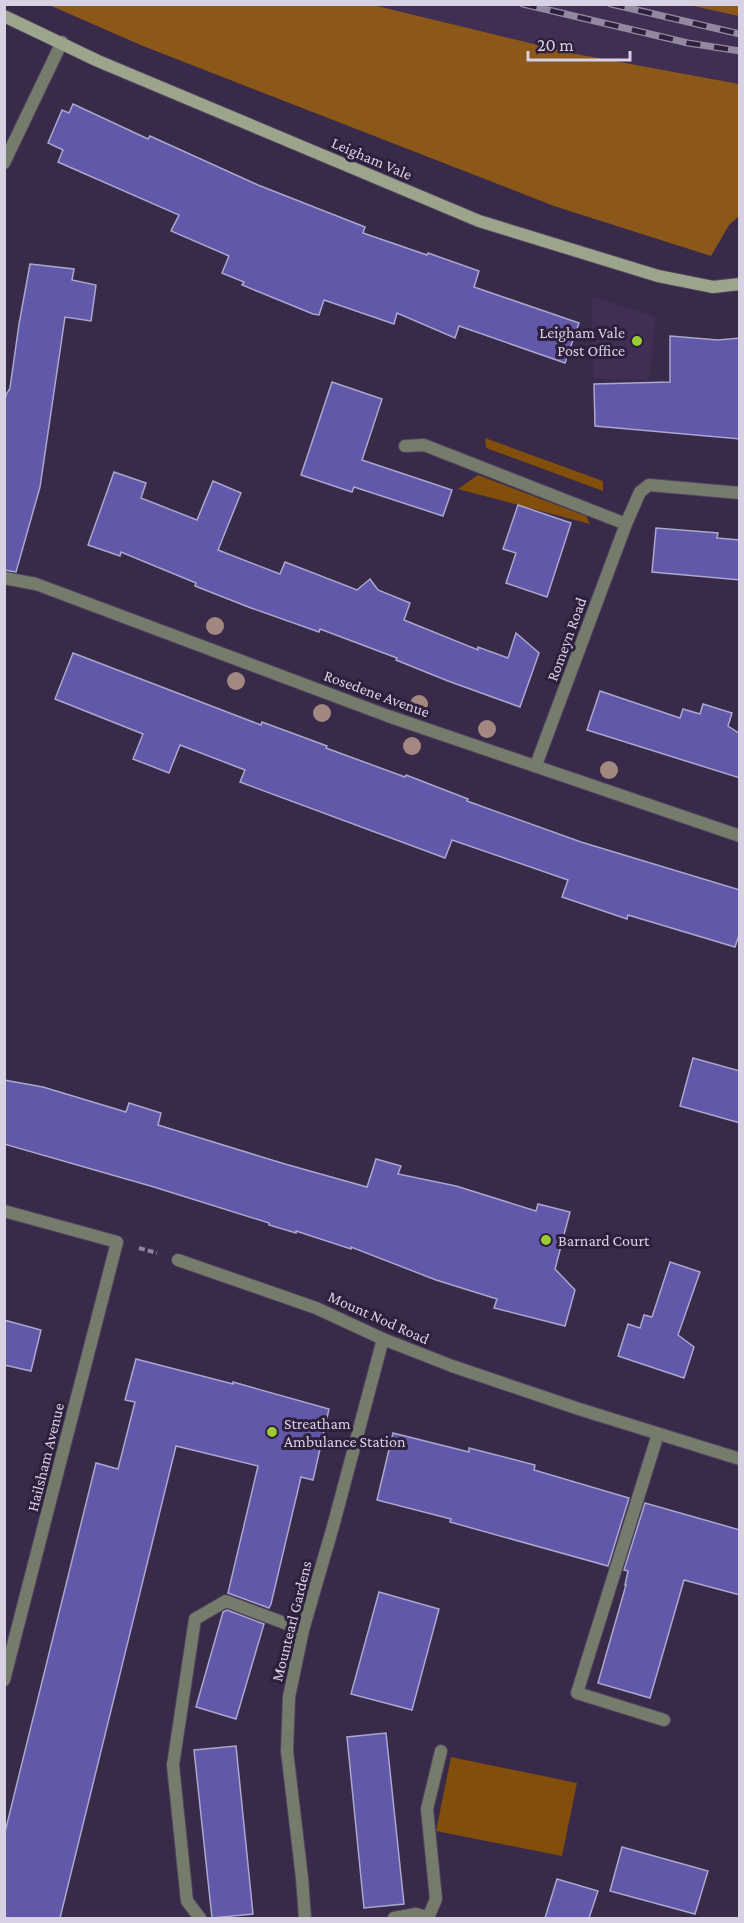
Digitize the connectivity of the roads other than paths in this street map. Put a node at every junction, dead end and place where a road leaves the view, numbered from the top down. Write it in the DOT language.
graph roads {
  1 [pos="4,16"];
  2 [pos="62,42"];
  3 [pos="4,163"];
  4 [pos="740,284"];
  5 [pos="405,446"];
  6 [pos="740,493"];
  7 [pos="626,524"];
  8 [pos="4,578"];
  9 [pos="536,765"];
  10 [pos="740,836"];
  11 [pos="4,1211"];
  12 [pos="178,1260"];
  13 [pos="383,1340"];
  14 [pos="658,1434"];
  15 [pos="740,1459"];
  16 [pos="303,1630"];
  17 [pos="4,1680"];
  18 [pos="664,1720"];
  19 [pos="441,1751"];
  20 [pos="199,1918"];
  21 [pos="305,1918"];
  22 [pos="393,1918"];
  23 [pos="429,1918"];
  1 -- 2 [label="street, Leigham Vale"];
  2 -- 3 [label="street"];
  2 -- 4 [label="street, Leigham Vale"];
  5 -- 7 [label="street"];
  6 -- 7 [label="street, Romeyn Road"];
  7 -- 9 [label="street, Romeyn Road"];
  8 -- 9 [label="street, Rosedene Avenue"];
  9 -- 10 [label="street, Rosedene Avenue"];
  11 -- 17 [label="street, Hailsham Avenue"];
  12 -- 13 [label="street, Mount Nod Road"];
  13 -- 14 [label="street, Mount Nod Road"];
  13 -- 16 [label="street, Mountearl Gardens"];
  14 -- 15 [label="street, Mount Nod Road"];
  14 -- 18 [label="street"];
  16 -- 20 [label="street"];
  16 -- 21 [label="street, Mountearl Gardens"];
  19 -- 23 [label="street"];
  22 -- 23 [label="street"];
}
